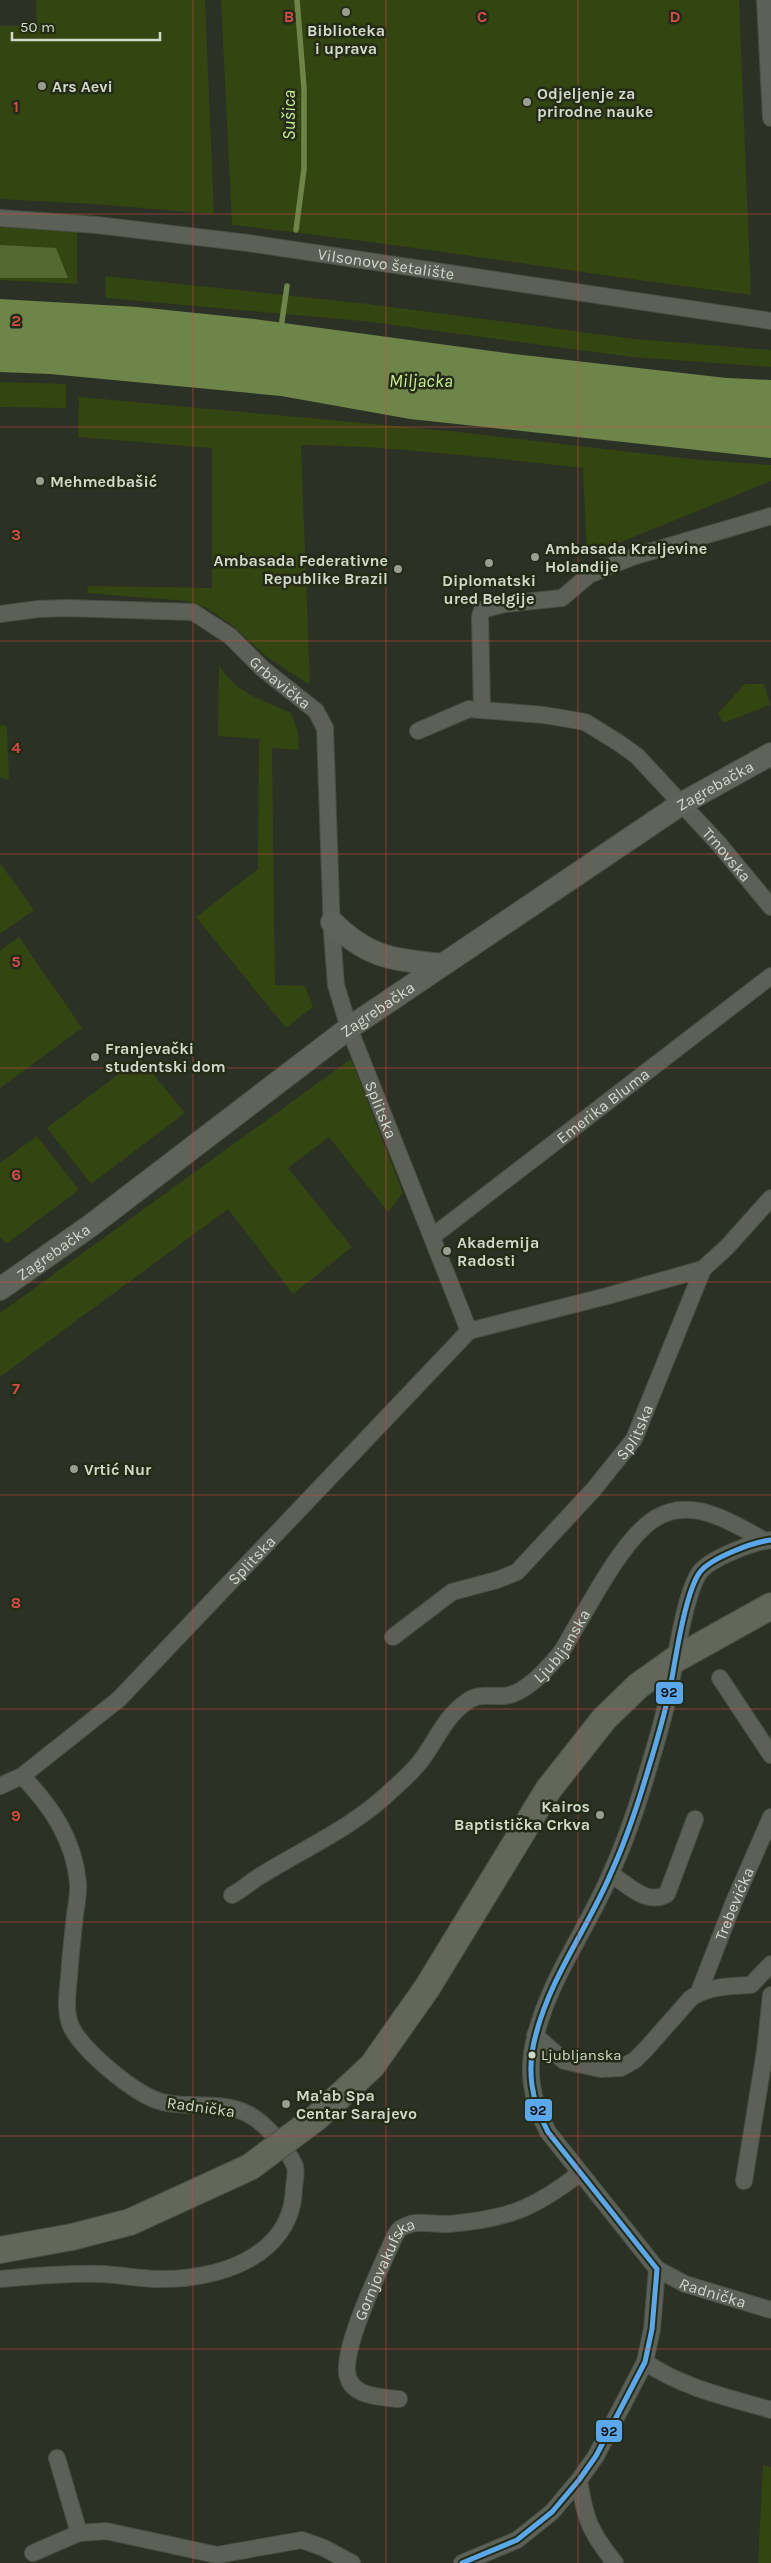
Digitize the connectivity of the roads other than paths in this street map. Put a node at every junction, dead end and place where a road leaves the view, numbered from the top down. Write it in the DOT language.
graph roads {
  1 [pos="765,0"];
  2 [pos="771,118"];
  3 [pos="0,218"];
  4 [pos="771,321"];
  5 [pos="771,516"];
  6 [pos="0,614"];
  7 [pos="482,710"];
  8 [pos="418,732"];
  9 [pos="771,754"];
  10 [pos="680,804"];
  11 [pos="771,906"];
  12 [pos="332,922"];
  13 [pos="441,965"];
  14 [pos="771,976"];
  15 [pos="349,1028"];
  16 [pos="771,1198"];
  17 [pos="433,1236"];
  18 [pos="703,1269"];
  19 [pos="0,1289"];
  20 [pos="469,1330"];
  21 [pos="768,1541"];
  22 [pos="771,1606"];
  23 [pos="393,1637"];
  24 [pos="676,1659"];
  25 [pos="720,1678"];
  26 [pos="771,1755"];
  27 [pos="22,1776"];
  28 [pos="0,1786"];
  29 [pos="771,1817"];
  30 [pos="695,1819"];
  31 [pos="611,1874"];
  32 [pos="232,1895"];
  33 [pos="771,1964"];
  34 [pos="751,1985"];
  35 [pos="771,1990"];
  36 [pos="699,1992"];
  37 [pos="771,1995"];
  38 [pos="535,2035"];
  39 [pos="580,2173"];
  40 [pos="744,2181"];
  41 [pos="0,2250"];
  42 [pos="658,2269"];
  43 [pos="0,2279"];
  44 [pos="771,2310"];
  45 [pos="645,2362"];
  46 [pos="399,2399"];
  47 [pos="771,2410"];
  48 [pos="57,2458"];
  49 [pos="579,2480"];
  50 [pos="79,2533"];
  51 [pos="33,2553"];
  52 [pos="352,2563"];
  53 [pos="462,2563"];
  54 [pos="614,2563"];
  1 -- 2 [label="street"];
  3 -- 4 [label="street, Vilsonovo šetalište"];
  5 -- 7 [label="street"];
  6 -- 12 [label="street, Grbavička"];
  7 -- 8 [label="street"];
  7 -- 10 [label="street"];
  9 -- 10 [label="main road, Zagrebačka"];
  10 -- 11 [label="street, Trnovska"];
  10 -- 13 [label="main road, Zagrebačka"];
  12 -- 13 [label="main road"];
  12 -- 15 [label="street, Grbavička"];
  13 -- 15 [label="main road, Zagrebačka"];
  14 -- 17 [label="street, Emerika Bluma"];
  15 -- 17 [label="street, Splitska"];
  15 -- 19 [label="main road, Zagrebačka"];
  16 -- 18 [label="street, Splitska"];
  17 -- 20 [label="street, Splitska"];
  18 -- 20 [label="street, Splitska"];
  18 -- 23 [label="street, Splitska"];
  20 -- 27 [label="street, Splitska"];
  21 -- 24 [label="street, Ljubljanska"];
  21 -- 32 [label="street, Ljubljanska"];
  22 -- 24 [label="main road"];
  24 -- 31 [label="street"];
  24 -- 41 [label="main road, bridge"];
  25 -- 26 [label="street"];
  27 -- 28 [label="street"];
  27 -- 43 [label="street, Radnička"];
  29 -- 36 [label="street, Trebevićka"];
  30 -- 31 [label="street"];
  31 -- 38 [label="street"];
  33 -- 34 [label="street"];
  34 -- 35 [label="street"];
  34 -- 36 [label="street"];
  36 -- 38 [label="street, Trebevićka"];
  37 -- 40 [label="street"];
  38 -- 39 [label="street"];
  39 -- 42 [label="street"];
  39 -- 46 [label="street, Gornjovakufska"];
  42 -- 44 [label="street, Radnička"];
  42 -- 45 [label="street"];
  45 -- 47 [label="street"];
  45 -- 49 [label="street"];
  48 -- 50 [label="street"];
  49 -- 53 [label="street"];
  49 -- 54 [label="street"];
  50 -- 51 [label="street"];
  50 -- 52 [label="street"];
}
